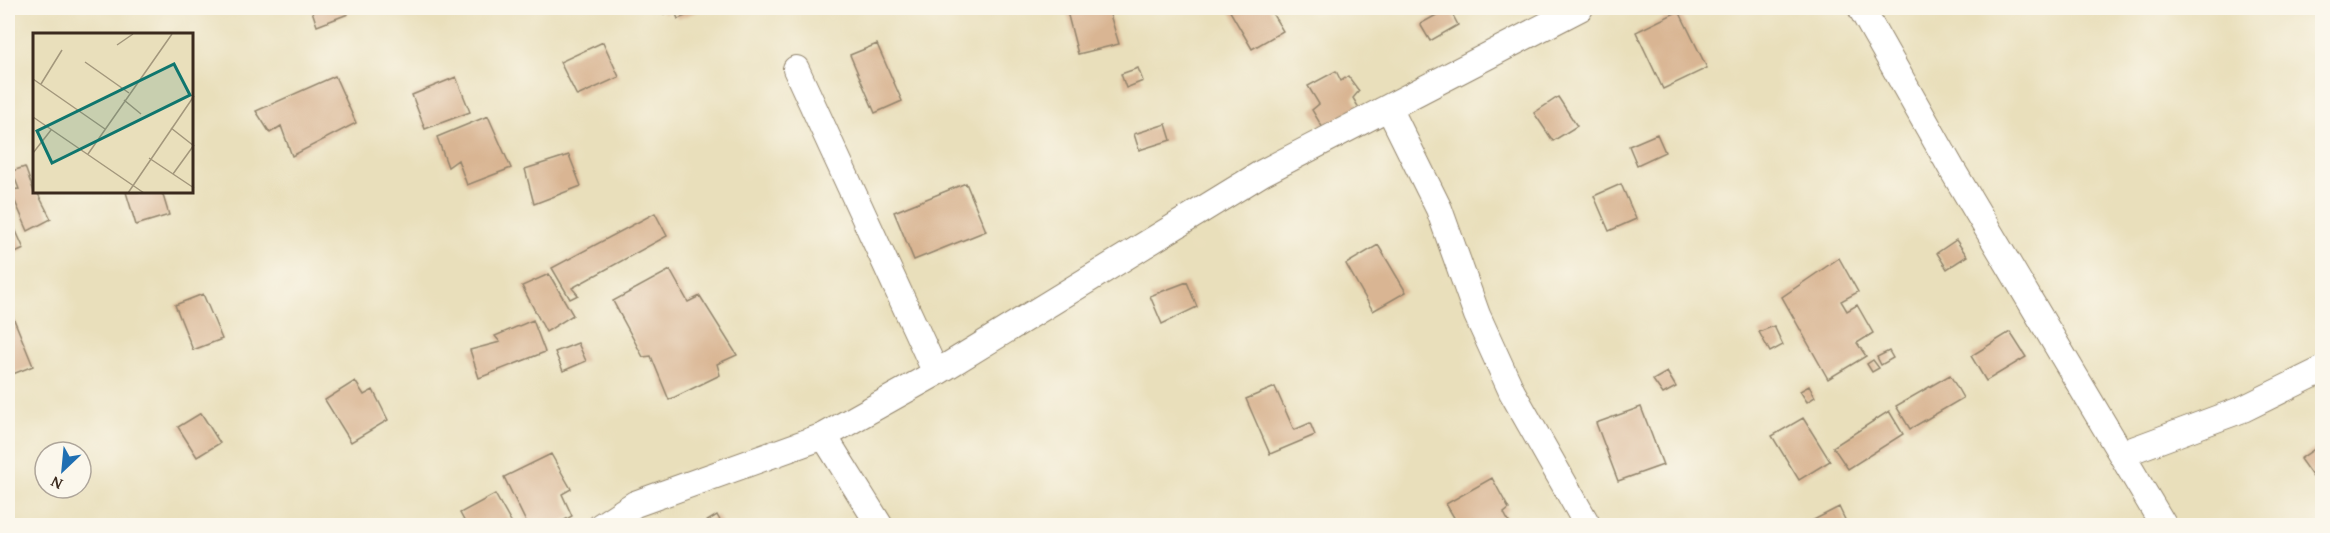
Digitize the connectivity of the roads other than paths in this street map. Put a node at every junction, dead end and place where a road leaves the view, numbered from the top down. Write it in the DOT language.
graph roads {
  1 [pos="1580,8"];
  2 [pos="1861,8"];
  3 [pos="796,69"];
  4 [pos="1389,108"];
  5 [pos="2322,369"];
  6 [pos="936,373"];
  7 [pos="824,436"];
  8 [pos="2122,454"];
  9 [pos="601,525"];
  10 [pos="880,525"];
  11 [pos="1588,525"];
  12 [pos="2164,525"];
  1 -- 4 [label="street"];
  2 -- 8 [label="street"];
  3 -- 6 [label="street"];
  4 -- 6 [label="street"];
  4 -- 11 [label="street"];
  5 -- 8 [label="street"];
  6 -- 7 [label="street"];
  7 -- 9 [label="street"];
  7 -- 10 [label="street"];
  8 -- 12 [label="street"];
}
